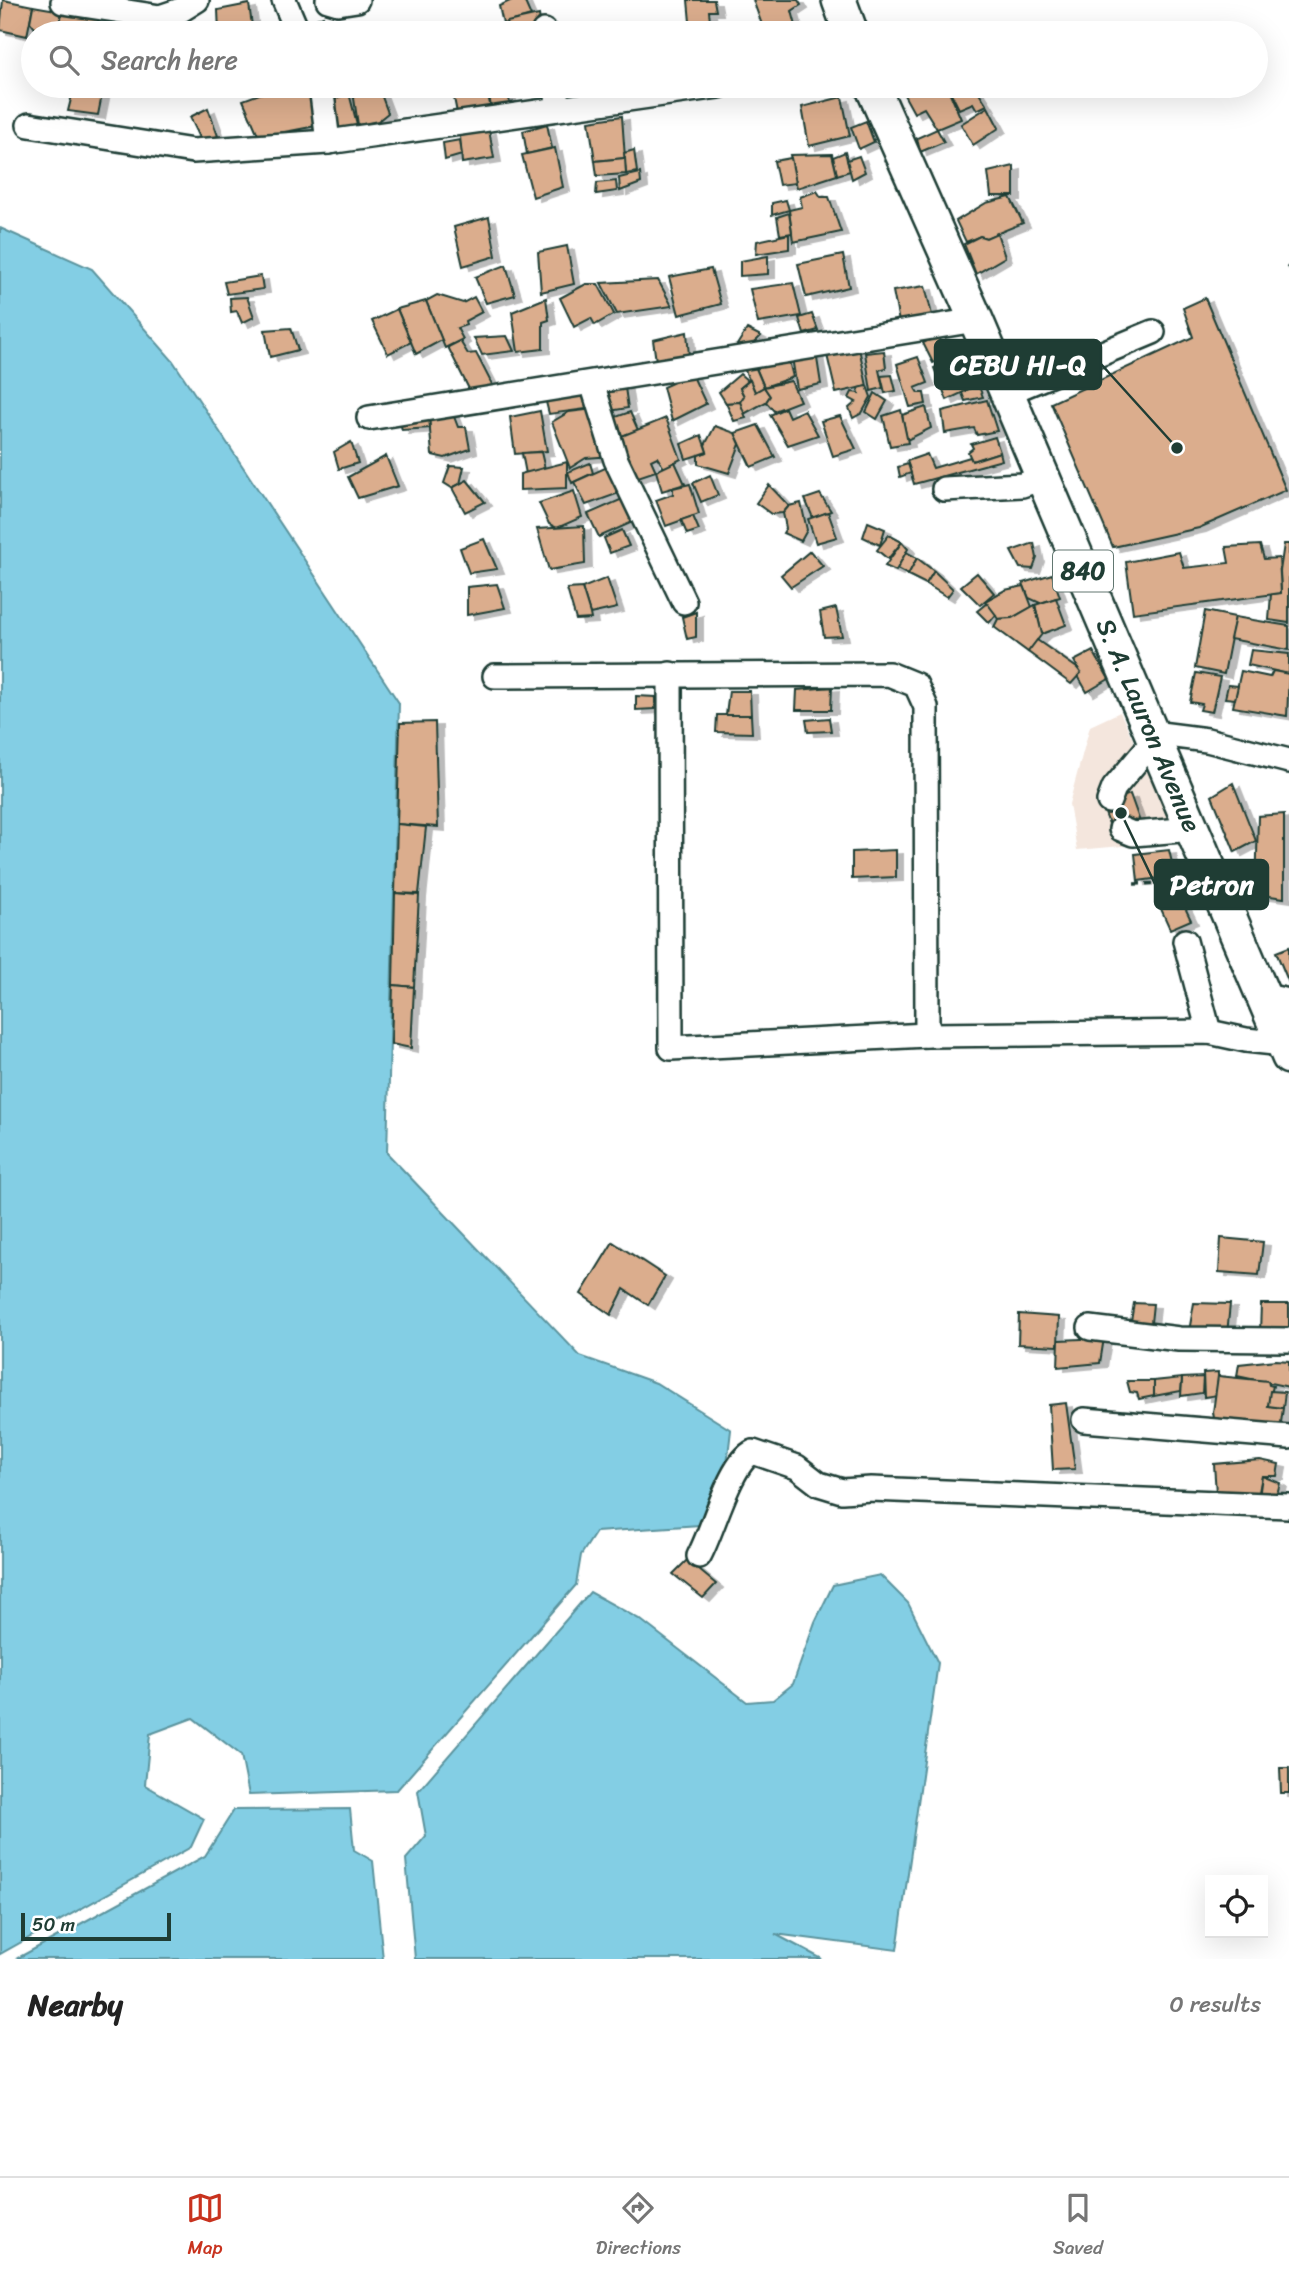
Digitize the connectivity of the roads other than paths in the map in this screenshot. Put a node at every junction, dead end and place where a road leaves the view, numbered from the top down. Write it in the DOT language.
graph roads {
  1 [pos="197,0"];
  2 [pos="284,0"];
  3 [pos="328,0"];
  4 [pos="357,0"];
  5 [pos="839,0"];
  6 [pos="63,2"];
  7 [pos="293,21"];
  8 [pos="847,21"];
  9 [pos="322,98"];
  10 [pos="547,98"];
  11 [pos="877,98"];
  12 [pos="29,125"];
  13 [pos="328,142"];
  14 [pos="976,320"];
  15 [pos="1153,332"];
  16 [pos="592,383"];
  17 [pos="1007,393"];
  18 [pos="369,418"];
  19 [pos="1043,478"];
  20 [pos="944,489"];
  21 [pos="684,602"];
  22 [pos="670,674"];
  23 [pos="495,676"];
  24 [pos="1153,736"];
  25 [pos="1289,761"];
  26 [pos="1110,802"];
  27 [pos="1121,829"];
  28 [pos="1193,829"];
  29 [pos="1185,941"];
  30 [pos="1277,998"];
  31 [pos="1209,1032"];
  32 [pos="927,1035"];
  33 [pos="1286,1050"];
  34 [pos="1090,1328"];
  35 [pos="1289,1340"];
  36 [pos="1084,1420"];
  37 [pos="1289,1437"];
  38 [pos="1289,1506"];
  39 [pos="699,1556"];
  1 -- 6 [label="street"];
  2 -- 7 [label="street"];
  3 -- 4 [label="street"];
  5 -- 8 [label="highway"];
  9 -- 13 [label="street"];
  10 -- 13 [label="street"];
  11 -- 14 [label="highway, S. A. Lauron Avenue / 840"];
  12 -- 13 [label="street"];
  14 -- 16 [label="street"];
  14 -- 17 [label="highway, S. A. Lauron Avenue / 840"];
  15 -- 17 [label="street"];
  16 -- 18 [label="street"];
  16 -- 21 [label="street"];
  17 -- 19 [label="highway, S. A. Lauron Avenue / 840"];
  19 -- 20 [label="street"];
  19 -- 24 [label="highway, S. A. Lauron Avenue / 840"];
  22 -- 23 [label="street"];
  22 -- 32 [label="street"];
  22 -- 32 [label="street"];
  24 -- 25 [label="street"];
  24 -- 26 [label="street"];
  24 -- 28 [label="highway, S. A. Lauron Avenue / 840"];
  27 -- 28 [label="street"];
  28 -- 30 [label="highway, S. A. Lauron Avenue / 840"];
  29 -- 31 [label="street"];
  30 -- 33 [label="highway, S. A. Lauron Avenue / 840"];
  31 -- 32 [label="street"];
  31 -- 33 [label="street"];
  34 -- 35 [label="street"];
  36 -- 37 [label="street"];
  38 -- 39 [label="street"];
}
